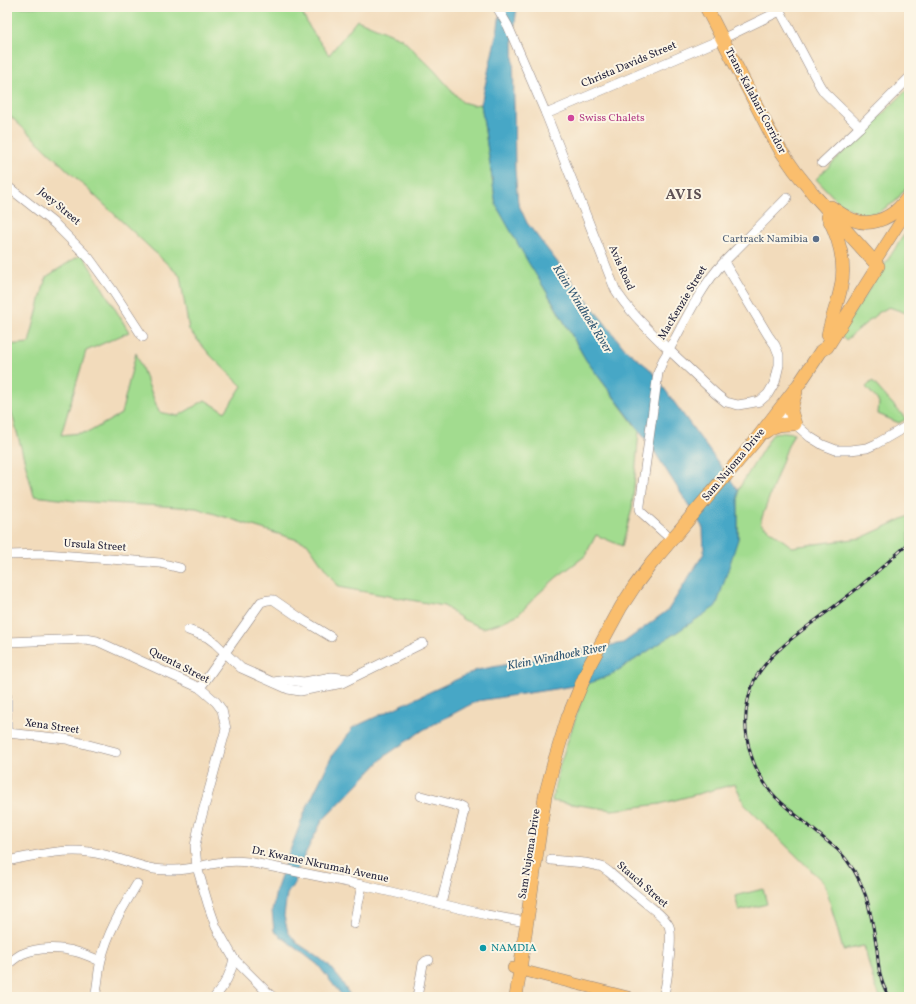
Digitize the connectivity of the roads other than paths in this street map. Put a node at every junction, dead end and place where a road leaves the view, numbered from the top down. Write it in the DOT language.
graph roads {
  1 [pos="706,7"];
  2 [pos="499,9"];
  3 [pos="779,9"];
  4 [pos="722,39"];
  5 [pos="909,78"];
  6 [pos="546,114"];
  7 [pos="860,127"];
  8 [pos="822,163"];
  9 [pos="7,180"];
  10 [pos="7,186"];
  11 [pos="815,196"];
  12 [pos="909,196"];
  13 [pos="787,198"];
  14 [pos="909,208"];
  15 [pos="909,218"];
  16 [pos="89,258"];
  17 [pos="724,262"];
  18 [pos="876,265"];
  19 [pos="828,335"];
  20 [pos="143,337"];
  21 [pos="669,350"];
  22 [pos="821,351"];
  23 [pos="799,384"];
  24 [pos="779,410"];
  25 [pos="795,424"];
  26 [pos="909,425"];
  27 [pos="755,441"];
  28 [pos="672,540"];
  29 [pos="7,555"];
  30 [pos="180,568"];
  31 [pos="188,630"];
  32 [pos="331,637"];
  33 [pos="7,642"];
  34 [pos="423,643"];
  35 [pos="225,653"];
  36 [pos="200,688"];
  37 [pos="7,697"];
  38 [pos="7,734"];
  39 [pos="116,752"];
  40 [pos="421,796"];
  41 [pos="61,852"];
  42 [pos="550,860"];
  43 [pos="7,861"];
  44 [pos="7,867"];
  45 [pos="197,868"];
  46 [pos="137,884"];
  47 [pos="362,885"];
  48 [pos="441,904"];
  49 [pos="523,921"];
  50 [pos="354,924"];
  51 [pos="234,959"];
  52 [pos="429,960"];
  53 [pos="100,961"];
  54 [pos="7,965"];
  55 [pos="516,969"];
  56 [pos="95,997"];
  57 [pos="215,997"];
  58 [pos="273,997"];
  59 [pos="417,997"];
  60 [pos="510,997"];
  61 [pos="516,997"];
  62 [pos="628,997"];
  63 [pos="663,997"];
  1 -- 4 [label="highway, Trans-Kalahari Corridor"];
  2 -- 6 [label="street, Avis Road"];
  3 -- 4 [label="street, Christa Davids Street"];
  3 -- 7 [label="street"];
  4 -- 6 [label="street, Christa Davids Street"];
  4 -- 11 [label="highway, Trans-Kalahari Corridor"];
  5 -- 7 [label="street"];
  6 -- 21 [label="street, Avis Road"];
  7 -- 8 [label="street"];
  9 -- 16 [label="street, Joey Street"];
  10 -- 16 [label="street, Joey Street"];
  11 -- 12 [label="highway"];
  11 -- 18 [label="highway, Trans-Kalahari Corridor"];
  11 -- 19 [label="highway"];
  13 -- 17 [label="street, MacKenzie Street"];
  14 -- 18 [label="main road, Sam Nujoma Drive"];
  15 -- 18 [label="main road, Sam Nujoma Drive"];
  16 -- 20 [label="street, Joey Street"];
  17 -- 21 [label="street, MacKenzie Street"];
  17 -- 21 [label="street, MacKenzie Street"];
  18 -- 19 [label="highway"];
  18 -- 22 [label="highway, Sam Nujoma Drive"];
  19 -- 22 [label="highway"];
  21 -- 28 [label="street"];
  22 -- 23 [label="highway, Sam Nujoma Drive"];
  23 -- 24 [label="highway, Sam Nujoma Drive"];
  23 -- 25 [label="highway"];
  24 -- 25 [label="street"];
  24 -- 27 [label="highway, Sam Nujoma Drive"];
  25 -- 26 [label="street"];
  25 -- 27 [label="highway"];
  27 -- 28 [label="highway, Sam Nujoma Drive"];
  28 -- 49 [label="highway, Sam Nujoma Drive"];
  29 -- 30 [label="street, Ursula Street"];
  31 -- 35 [label="street"];
  32 -- 35 [label="street"];
  33 -- 36 [label="street, Quenta Street"];
  34 -- 35 [label="street"];
  35 -- 36 [label="street"];
  36 -- 45 [label="street, Quenta Street"];
  37 -- 38 [label="street"];
  38 -- 39 [label="street, Xena Street"];
  40 -- 48 [label="street"];
  41 -- 43 [label="street, Dr. Kwame Nkrumah Avenue"];
  41 -- 44 [label="street, Dr. Kwame Nkrumah Avenue"];
  41 -- 45 [label="street, Dr. Kwame Nkrumah Avenue"];
  42 -- 63 [label="street, Stauch Street"];
  45 -- 47 [label="street, Dr. Kwame Nkrumah Avenue"];
  45 -- 51 [label="street, Quenta Street"];
  46 -- 53 [label="street"];
  47 -- 48 [label="street, Dr. Kwame Nkrumah Avenue"];
  47 -- 50 [label="street"];
  48 -- 49 [label="street, Dr. Kwame Nkrumah Avenue"];
  49 -- 55 [label="highway, Sam Nujoma Drive"];
  51 -- 57 [label="street"];
  51 -- 58 [label="street, Quenta Street"];
  52 -- 59 [label="street"];
  53 -- 54 [label="street"];
  53 -- 56 [label="street"];
  55 -- 60 [label="highway, Sam Nujoma Drive"];
  55 -- 61 [label="highway, Sam Nujoma Drive"];
  55 -- 62 [label="main road"];
}
